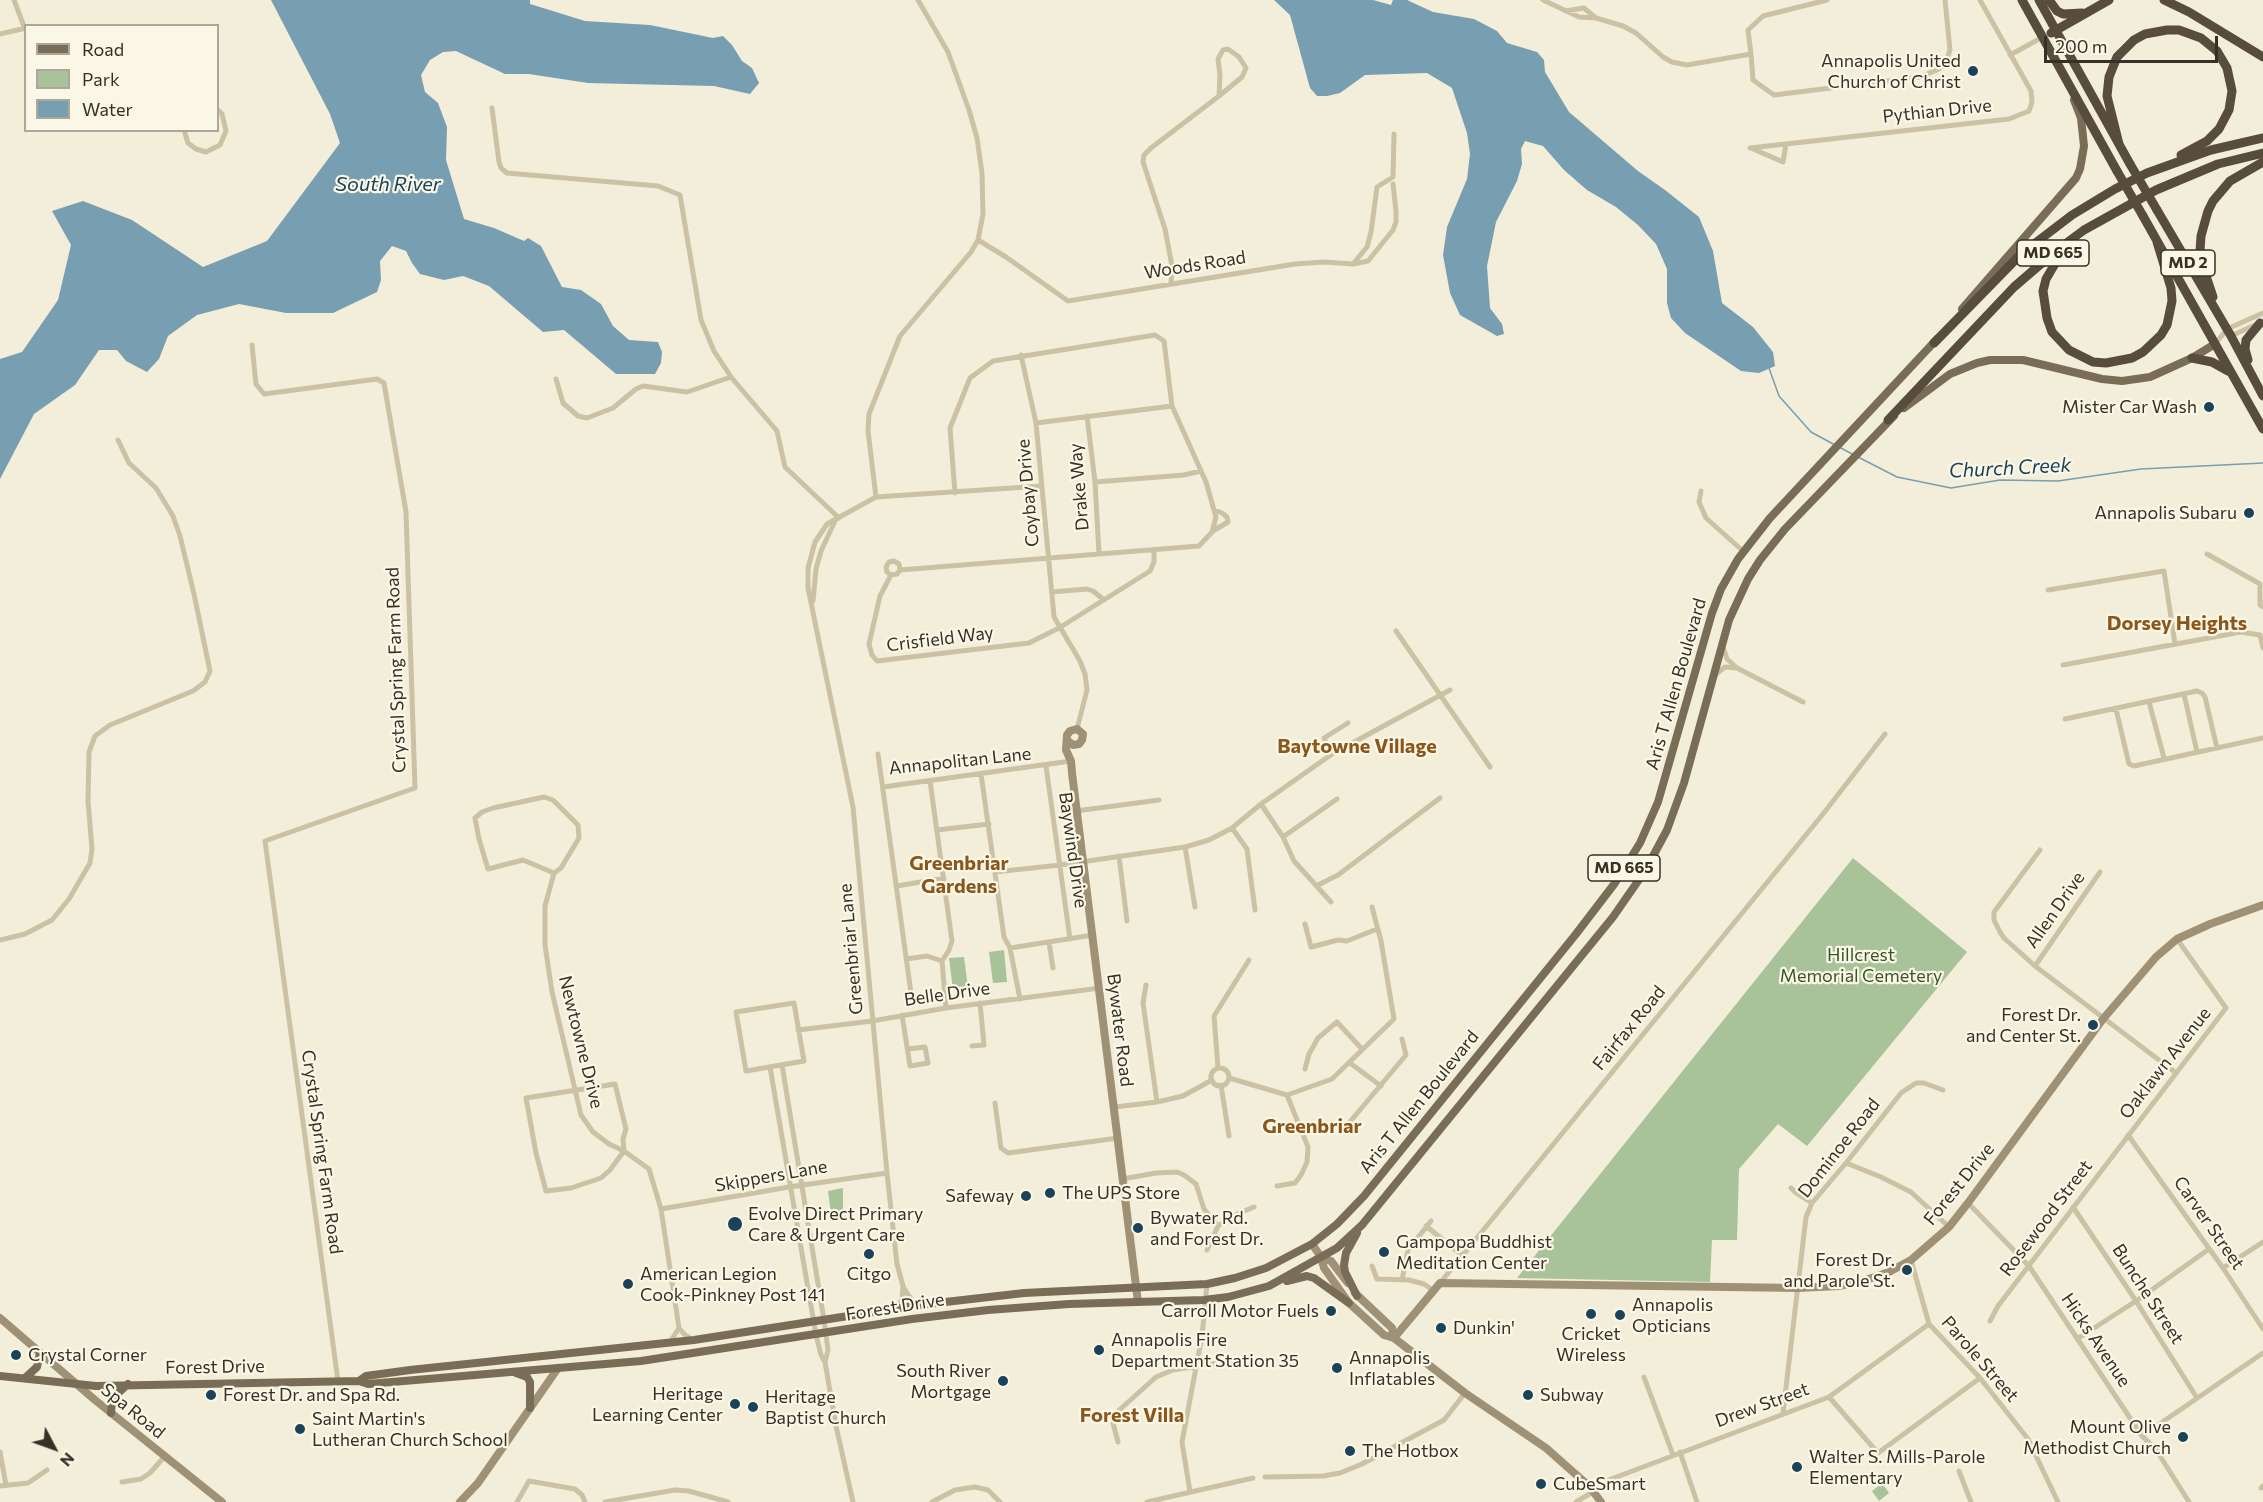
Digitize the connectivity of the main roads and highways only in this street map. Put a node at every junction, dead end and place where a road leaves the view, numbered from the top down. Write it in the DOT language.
graph roads {
  1 [pos="2022,0"];
  2 [pos="2039,0"];
  3 [pos="2049,0"];
  4 [pos="2109,0"];
  5 [pos="2164,0"];
  6 [pos="2084,13"];
  7 [pos="2056,31"];
  8 [pos="2043,37"];
  9 [pos="2263,57"];
  10 [pos="2068,83"];
  11 [pos="2263,138"];
  12 [pos="2119,144"];
  13 [pos="2263,153"];
  14 [pos="2263,162"];
  15 [pos="2147,173"];
  16 [pos="2103,219"];
  17 [pos="2157,242"];
  18 [pos="2219,316"];
  19 [pos="2261,323"];
  20 [pos="2229,333"];
  21 [pos="1934,343"];
  22 [pos="2215,344"];
  23 [pos="2192,358"];
  24 [pos="2232,374"];
  25 [pos="2253,377"];
  26 [pos="2263,396"];
  27 [pos="1886,422"];
  28 [pos="2263,429"];
  29 [pos="1362,1225"];
  30 [pos="1312,1244"];
  31 [pos="1321,1257"];
  32 [pos="1269,1286"];
  33 [pos="1086,1290"];
  34 [pos="1357,1296"];
  35 [pos="1349,1303"];
  36 [pos="1085,1304"];
  37 [pos="39,1353"];
  38 [pos="569,1353"];
  39 [pos="558,1368"];
  40 [pos="513,1372"];
  41 [pos="0,1376"];
  42 [pos="26,1378"];
  43 [pos="359,1381"];
  44 [pos="128,1384"];
  45 [pos="530,1408"];
  46 [pos="111,1413"];
  1 -- 8 [label="highway, MD 2"];
  2 -- 7 [label="highway, MD 2"];
  3 -- 6 [label="highway"];
  4 -- 6 [label="highway"];
  5 -- 9 [label="highway"];
  6 -- 7 [label="highway"];
  7 -- 8 [label="highway"];
  7 -- 12 [label="highway, MD 2"];
  8 -- 10 [label="highway, MD 2"];
  10 -- 17 [label="highway, MD 2, bridge"];
  10 -- 21 [label="main road"];
  11 -- 15 [label="highway, Aris T Allen Boulevard / MD 665"];
  12 -- 15 [label="highway"];
  12 -- 18 [label="highway, MD 2, bridge"];
  13 -- 16 [label="highway, Aris T Allen Boulevard / MD 665"];
  14 -- 18 [label="highway"];
  15 -- 21 [label="highway, Aris T Allen Boulevard / MD 665"];
  16 -- 17 [label="highway"];
  16 -- 27 [label="highway, Aris T Allen Boulevard / MD 665"];
  17 -- 22 [label="highway, MD 2"];
  18 -- 20 [label="highway, MD 2"];
  19 -- 25 [label="highway"];
  20 -- 22 [label="highway"];
  20 -- 25 [label="highway, MD 2"];
  21 -- 30 [label="main road, Aris T Allen Boulevard / MD 665"];
  22 -- 23 [label="main road"];
  22 -- 24 [label="highway, MD 2"];
  23 -- 24 [label="highway"];
  23 -- 27 [label="main road"];
  24 -- 28 [label="highway, MD 2"];
  25 -- 26 [label="highway, MD 2"];
  27 -- 29 [label="main road, Aris T Allen Boulevard / MD 665"];
  29 -- 31 [label="main road, Aris T Allen Boulevard / MD 665"];
  29 -- 34 [label="main road"];
  30 -- 33 [label="main road, Forest Drive / MD 665"];
  31 -- 32 [label="main road, Forest Drive / MD 665"];
  32 -- 35 [label="main road"];
  32 -- 36 [label="main road, Forest Drive / MD 665"];
  33 -- 36 [label="main road"];
  33 -- 38 [label="main road, Forest Drive"];
  36 -- 39 [label="main road, Forest Drive"];
  37 -- 42 [label="main road"];
  38 -- 39 [label="main road"];
  38 -- 43 [label="main road, Forest Drive"];
  39 -- 40 [label="main road, Forest Drive"];
  40 -- 43 [label="main road, Forest Drive"];
  40 -- 45 [label="main road"];
  41 -- 42 [label="main road, Forest Drive"];
  42 -- 44 [label="main road, Forest Drive"];
  43 -- 44 [label="main road, Forest Drive"];
  44 -- 46 [label="main road"];
}
